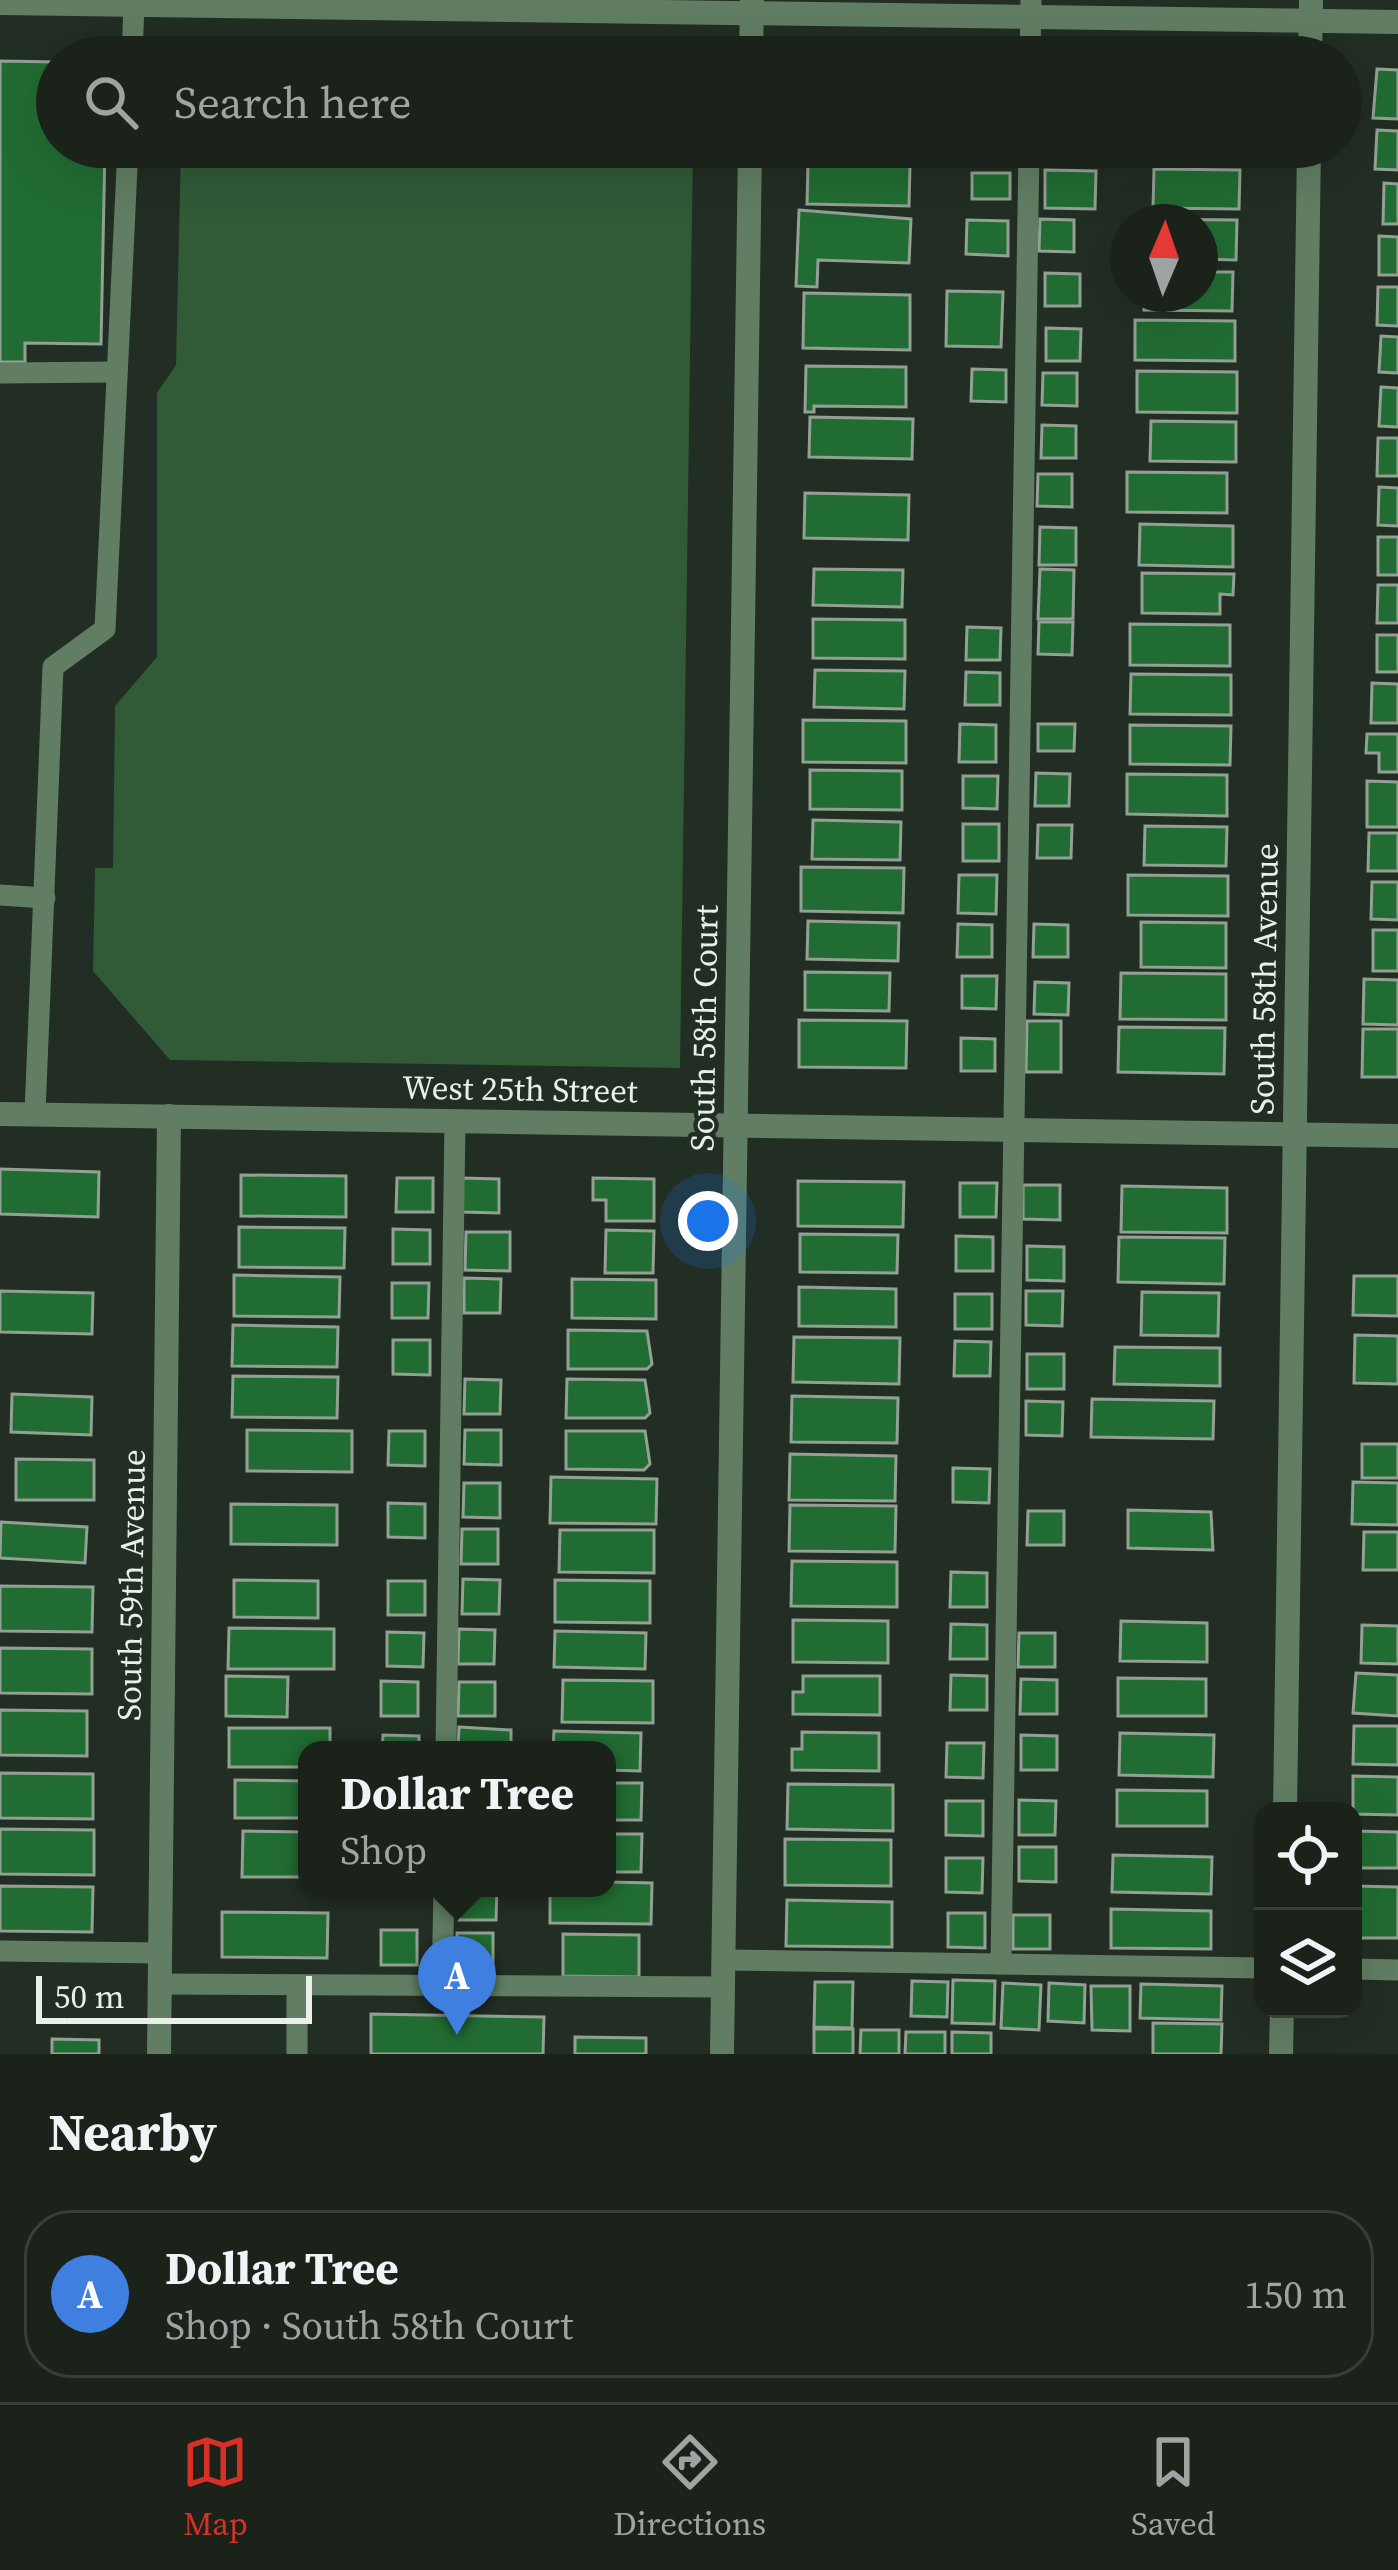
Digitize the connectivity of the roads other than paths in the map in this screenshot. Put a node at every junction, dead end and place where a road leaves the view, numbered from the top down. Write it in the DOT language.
graph roads {
  1 [pos="0,3"];
  2 [pos="184,3"];
  3 [pos="134,4"];
  4 [pos="471,4"];
  5 [pos="752,7"];
  6 [pos="1031,8"];
  7 [pos="1311,10"];
  8 [pos="1398,22"];
  9 [pos="133,36"];
  10 [pos="127,168"];
  11 [pos="750,168"];
  12 [pos="1029,168"];
  13 [pos="1309,168"];
  14 [pos="117,372"];
  15 [pos="0,373"];
  16 [pos="0,895"];
  17 [pos="45,898"];
  18 [pos="0,1114"];
  19 [pos="35,1114"];
  20 [pos="170,1116"];
  21 [pos="455,1121"];
  22 [pos="736,1125"];
  23 [pos="1014,1130"];
  24 [pos="1294,1134"];
  25 [pos="1398,1136"];
  26 [pos="446,1741"];
  27 [pos="1285,1802"];
  28 [pos="444,1897"];
  29 [pos="0,1951"];
  30 [pos="160,1953"];
  31 [pos="723,1960"];
  32 [pos="1001,1964"];
  33 [pos="1254,1968"];
  34 [pos="1362,1969"];
  35 [pos="1398,1970"];
  36 [pos="160,1984"];
  37 [pos="298,1985"];
  38 [pos="442,1986"];
  39 [pos="723,1987"];
  40 [pos="1282,2018"];
  41 [pos="159,2054"];
  42 [pos="297,2054"];
  43 [pos="722,2054"];
  44 [pos="1281,2054"];
  1 -- 3 [label="street"];
  2 -- 3 [label="street"];
  2 -- 4 [label="street"];
  3 -- 9 [label="lane"];
  4 -- 5 [label="street"];
  5 -- 6 [label="street"];
  6 -- 7 [label="street"];
  7 -- 8 [label="street"];
  10 -- 14 [label="lane"];
  11 -- 22 [label="street, South 58th Court"];
  12 -- 23 [label="lane"];
  13 -- 24 [label="street, South 58th Avenue"];
  14 -- 15 [label="lane"];
  14 -- 17 [label="lane"];
  16 -- 17 [label="lane"];
  17 -- 19 [label="lane"];
  18 -- 19 [label="street, West 25th Street"];
  19 -- 20 [label="street, West 25th Street"];
  20 -- 21 [label="street, West 25th Street"];
  20 -- 30 [label="street, South 59th Avenue"];
  21 -- 22 [label="street, West 25th Street"];
  21 -- 26 [label="lane"];
  22 -- 23 [label="street, West 25th Street"];
  22 -- 31 [label="street, South 58th Court"];
  23 -- 24 [label="street, West 25th Street"];
  23 -- 32 [label="lane"];
  24 -- 25 [label="street, West 25th Street"];
  24 -- 27 [label="street, South 58th Avenue"];
  28 -- 38 [label="lane"];
  29 -- 30 [label="lane"];
  30 -- 36 [label="street, South 59th Avenue"];
  31 -- 32 [label="lane"];
  31 -- 39 [label="street, South 58th Court"];
  32 -- 33 [label="lane"];
  34 -- 35 [label="lane"];
  36 -- 37 [label="lane"];
  36 -- 41 [label="street, South 59th Avenue"];
  37 -- 38 [label="lane"];
  37 -- 42 [label="lane"];
  38 -- 39 [label="lane"];
  39 -- 43 [label="street, South 58th Court"];
  40 -- 44 [label="street"];
}
